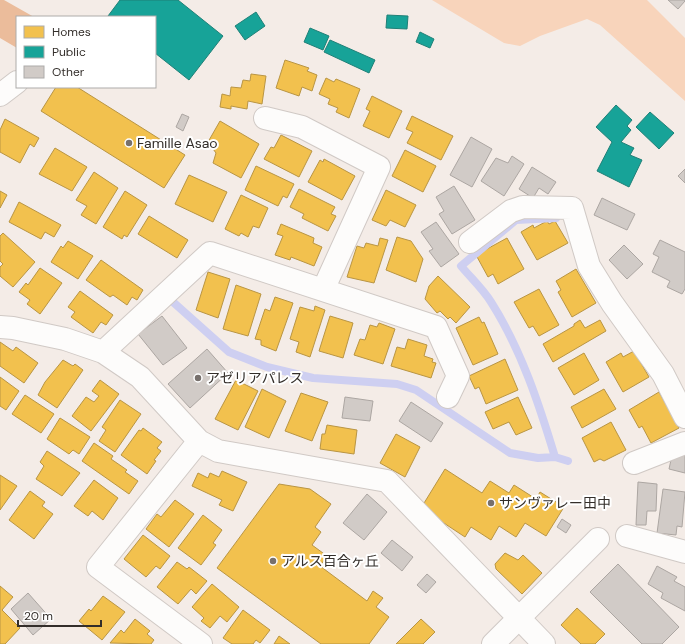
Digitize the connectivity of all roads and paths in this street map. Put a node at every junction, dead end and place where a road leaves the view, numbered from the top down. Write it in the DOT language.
graph roads {
  1 [pos="16,83"];
  2 [pos="0,95"];
  3 [pos="265,118"];
  4 [pos="470,242"];
  5 [pos="323,290"];
  6 [pos="0,327"];
  7 [pos="103,352"];
  8 [pos="448,397"];
  9 [pos="685,416"];
  10 [pos="199,441"];
  11 [pos="685,443"];
  12 [pos="634,463"];
  13 [pos="627,536"];
  14 [pos="598,539"];
  15 [pos="685,552"];
  16 [pos="519,618"];
  17 [pos="201,644"];
  18 [pos="492,644"];
  19 [pos="544,644"];
  1 -- 2 [label="street"];
  3 -- 5 [label="street"];
  4 -- 9 [label="street"];
  5 -- 7 [label="street"];
  5 -- 8 [label="street"];
  6 -- 7 [label="street"];
  7 -- 10 [label="street"];
  10 -- 16 [label="street"];
  10 -- 17 [label="street"];
  11 -- 12 [label="street"];
  13 -- 15 [label="street"];
  14 -- 16 [label="street"];
  16 -- 18 [label="street"];
  16 -- 19 [label="street"];
}
